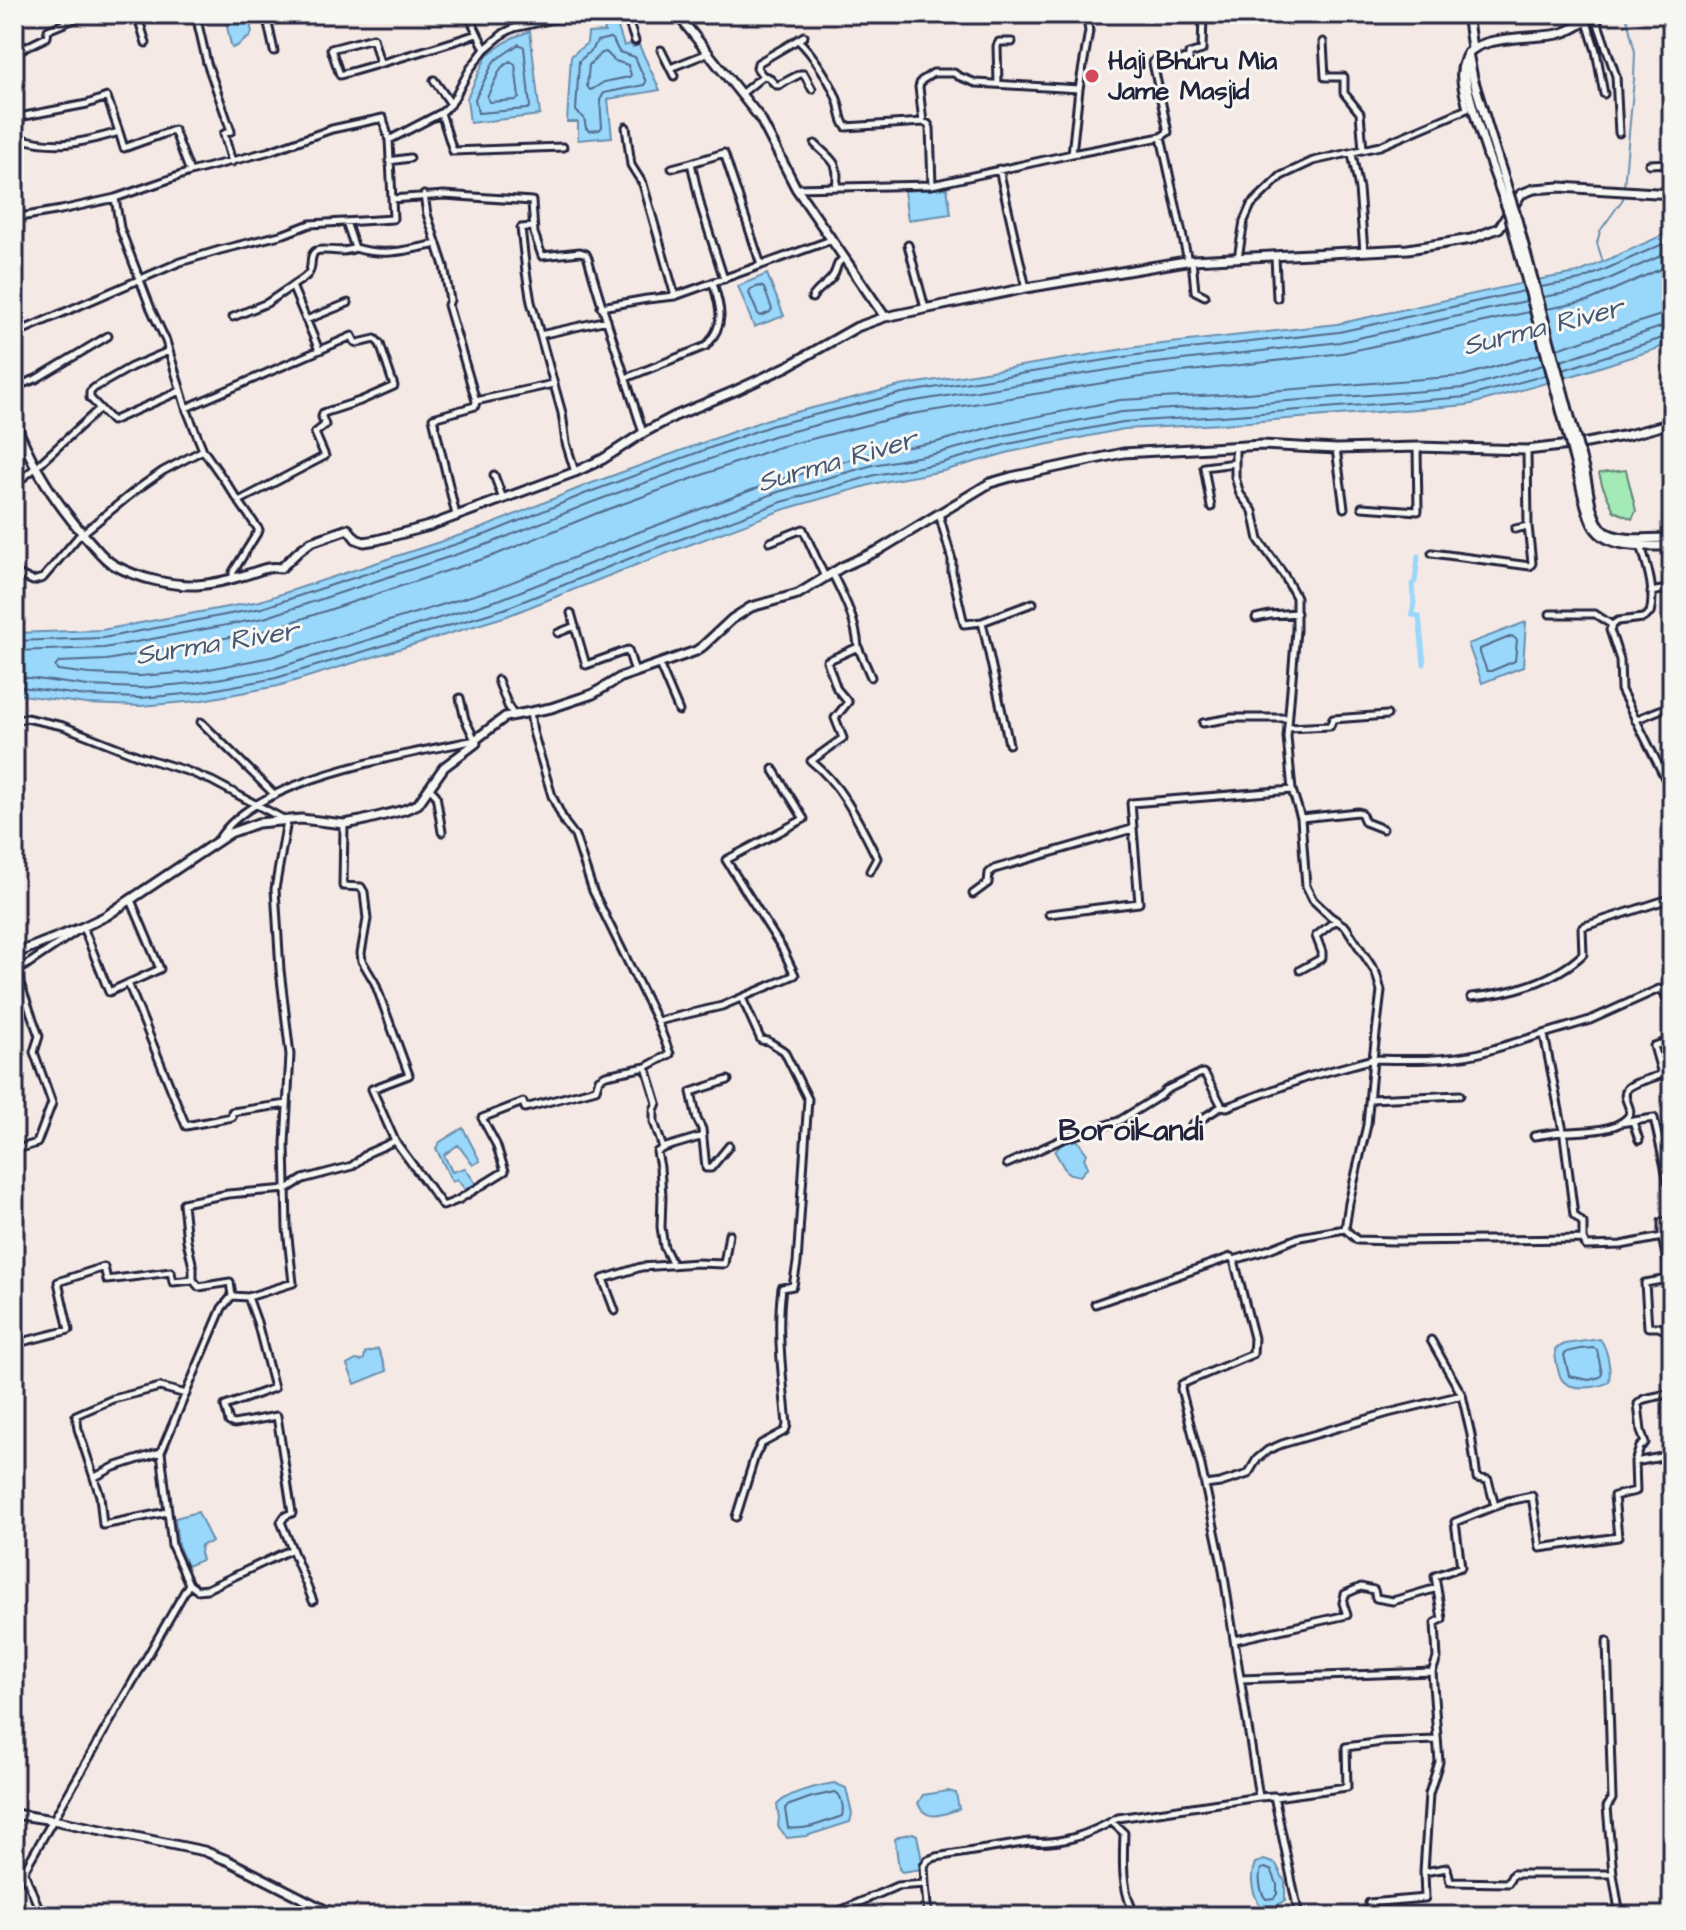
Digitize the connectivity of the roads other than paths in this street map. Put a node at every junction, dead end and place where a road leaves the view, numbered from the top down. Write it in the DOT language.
graph roads {
  1 [pos="78,14"];
  2 [pos="137,14"];
  3 [pos="266,14"];
  4 [pos="468,14"];
  5 [pos="576,14"];
  6 [pos="626,14"];
  7 [pos="677,14"];
  8 [pos="1086,14"];
  9 [pos="1232,14"];
  10 [pos="1467,14"];
  11 [pos="1596,14"];
  12 [pos="1203,15"];
  13 [pos="1587,22"];
  14 [pos="198,24"];
  15 [pos="477,34"];
  16 [pos="635,41"];
  17 [pos="1012,42"];
  18 [pos="1323,42"];
  19 [pos="146,43"];
  20 [pos="485,49"];
  21 [pos="661,50"];
  22 [pos="274,51"];
  23 [pos="14,53"];
  24 [pos="708,53"];
  25 [pos="1468,54"];
  26 [pos="380,63"];
  27 [pos="670,68"];
  28 [pos="674,76"];
  29 [pos="763,76"];
  30 [pos="434,80"];
  31 [pos="998,84"];
  32 [pos="812,89"];
  33 [pos="1079,89"];
  34 [pos="741,94"];
  35 [pos="1604,94"];
  36 [pos="451,104"];
  37 [pos="441,113"];
  38 [pos="14,118"];
  39 [pos="923,122"];
  40 [pos="626,127"];
  41 [pos="119,132"];
  42 [pos="1619,133"];
  43 [pos="14,137"];
  44 [pos="1161,137"];
  45 [pos="389,140"];
  46 [pos="815,144"];
  47 [pos="563,147"];
  48 [pos="1363,150"];
  49 [pos="1352,153"];
  50 [pos="1072,154"];
  51 [pos="410,158"];
  52 [pos="389,161"];
  53 [pos="232,162"];
  54 [pos="691,163"];
  55 [pos="1672,163"];
  56 [pos="1649,164"];
  57 [pos="672,168"];
  58 [pos="999,169"];
  59 [pos="190,172"];
  60 [pos="932,185"];
  61 [pos="836,187"];
  62 [pos="796,188"];
  63 [pos="1672,194"];
  64 [pos="424,195"];
  65 [pos="115,198"];
  66 [pos="392,199"];
  67 [pos="14,218"];
  68 [pos="346,222"];
  69 [pos="533,227"];
  70 [pos="832,240"];
  71 [pos="437,244"];
  72 [pos="908,245"];
  73 [pos="355,248"];
  74 [pos="1364,252"];
  75 [pos="845,257"];
  76 [pos="1275,257"];
  77 [pos="1238,258"];
  78 [pos="1190,261"];
  79 [pos="761,265"];
  80 [pos="139,279"];
  81 [pos="724,279"];
  82 [pos="713,283"];
  83 [pos="292,286"];
  84 [pos="1026,288"];
  85 [pos="675,296"];
  86 [pos="1205,296"];
  87 [pos="812,298"];
  88 [pos="1277,298"];
  89 [pos="348,303"];
  90 [pos="601,307"];
  91 [pos="925,308"];
  92 [pos="233,317"];
  93 [pos="885,317"];
  94 [pos="306,320"];
  95 [pos="607,320"];
  96 [pos="14,334"];
  97 [pos="540,335"];
  98 [pos="108,336"];
  99 [pos="319,350"];
  100 [pos="169,351"];
  101 [pos="626,378"];
  102 [pos="553,384"];
  103 [pos="14,387"];
  104 [pos="180,391"];
  105 [pos="476,401"];
  106 [pos="186,408"];
  107 [pos="99,409"];
  108 [pos="14,419"];
  109 [pos="1672,423"];
  110 [pos="643,433"];
  111 [pos="1417,447"];
  112 [pos="1235,448"];
  113 [pos="1336,449"];
  114 [pos="203,450"];
  115 [pos="1527,450"];
  116 [pos="1235,463"];
  117 [pos="35,468"];
  118 [pos="575,472"];
  119 [pos="494,475"];
  120 [pos="14,485"];
  121 [pos="503,499"];
  122 [pos="239,501"];
  123 [pos="1211,507"];
  124 [pos="1362,507"];
  125 [pos="1344,508"];
  126 [pos="939,514"];
  127 [pos="456,515"];
  128 [pos="1528,526"];
  129 [pos="1515,529"];
  130 [pos="83,534"];
  131 [pos="1672,538"];
  132 [pos="1641,541"];
  133 [pos="770,542"];
  134 [pos="1672,546"];
  135 [pos="1432,553"];
  136 [pos="14,572"];
  137 [pos="829,575"];
  138 [pos="233,578"];
  139 [pos="1672,588"];
  140 [pos="1651,592"];
  141 [pos="1033,603"];
  142 [pos="571,613"];
  143 [pos="1297,613"];
  144 [pos="1550,614"];
  145 [pos="1256,618"];
  146 [pos="982,622"];
  147 [pos="1612,625"];
  148 [pos="575,626"];
  149 [pos="558,633"];
  150 [pos="858,647"];
  151 [pos="659,664"];
  152 [pos="635,672"];
  153 [pos="871,677"];
  154 [pos="498,680"];
  155 [pos="460,698"];
  156 [pos="1672,705"];
  157 [pos="679,711"];
  158 [pos="530,712"];
  159 [pos="513,714"];
  160 [pos="1387,715"];
  161 [pos="1288,718"];
  162 [pos="1635,720"];
  163 [pos="14,721"];
  164 [pos="201,722"];
  165 [pos="1203,723"];
  166 [pos="1288,728"];
  167 [pos="475,740"];
  168 [pos="1009,744"];
  169 [pos="773,769"];
  170 [pos="429,788"];
  171 [pos="1292,790"];
  172 [pos="1672,792"];
  173 [pos="275,795"];
  174 [pos="257,804"];
  175 [pos="1301,818"];
  176 [pos="287,821"];
  177 [pos="344,824"];
  178 [pos="1132,829"];
  179 [pos="1383,829"];
  180 [pos="442,832"];
  181 [pos="218,841"];
  182 [pos="870,871"];
  183 [pos="973,894"];
  184 [pos="1672,898"];
  185 [pos="131,900"];
  186 [pos="1049,914"];
  187 [pos="1336,920"];
  188 [pos="83,927"];
  189 [pos="15,953"];
  190 [pos="1300,970"];
  191 [pos="128,983"];
  192 [pos="1471,997"];
  193 [pos="742,998"];
  194 [pos="1672,1007"];
  195 [pos="1672,1015"];
  196 [pos="657,1021"];
  197 [pos="1672,1021"];
  198 [pos="1544,1035"];
  199 [pos="1672,1040"];
  200 [pos="1373,1059"];
  201 [pos="646,1067"];
  202 [pos="1662,1074"];
  203 [pos="1672,1079"];
  204 [pos="728,1080"];
  205 [pos="1460,1095"];
  206 [pos="1370,1099"];
  207 [pos="287,1104"];
  208 [pos="1222,1106"];
  209 [pos="1633,1122"];
  210 [pos="1619,1123"];
  211 [pos="1192,1125"];
  212 [pos="1563,1132"];
  213 [pos="703,1136"];
  214 [pos="1534,1136"];
  215 [pos="1639,1140"];
  216 [pos="395,1141"];
  217 [pos="729,1146"];
  218 [pos="663,1148"];
  219 [pos="14,1150"];
  220 [pos="1007,1164"];
  221 [pos="1672,1181"];
  222 [pos="287,1189"];
  223 [pos="1672,1220"];
  224 [pos="1345,1229"];
  225 [pos="729,1234"];
  226 [pos="1662,1237"];
  227 [pos="1583,1239"];
  228 [pos="1234,1260"];
  229 [pos="673,1265"];
  230 [pos="1670,1266"];
  231 [pos="193,1280"];
  232 [pos="232,1296"];
  233 [pos="248,1297"];
  234 [pos="1095,1304"];
  235 [pos="615,1311"];
  236 [pos="1672,1333"];
  237 [pos="1431,1340"];
  238 [pos="14,1344"];
  239 [pos="1672,1391"];
  240 [pos="186,1394"];
  241 [pos="1462,1395"];
  242 [pos="161,1452"];
  243 [pos="1672,1455"];
  244 [pos="1635,1462"];
  245 [pos="95,1477"];
  246 [pos="1205,1485"];
  247 [pos="1495,1506"];
  248 [pos="167,1512"];
  249 [pos="736,1517"];
  250 [pos="290,1550"];
  251 [pos="189,1584"];
  252 [pos="1437,1588"];
  253 [pos="313,1601"];
  254 [pos="1235,1640"];
  255 [pos="1607,1641"];
  256 [pos="1432,1672"];
  257 [pos="1241,1679"];
  258 [pos="1437,1740"];
  259 [pos="1259,1797"];
  260 [pos="1275,1797"];
  261 [pos="14,1814"];
  262 [pos="53,1820"];
  263 [pos="1112,1822"];
  264 [pos="24,1872"];
  265 [pos="1424,1872"];
  266 [pos="1613,1874"];
  267 [pos="925,1884"];
  268 [pos="14,1888"];
  269 [pos="42,1916"];
  270 [pos="337,1916"];
  271 [pos="828,1916"];
  272 [pos="928,1916"];
  273 [pos="1136,1916"];
  274 [pos="1299,1916"];
  275 [pos="1370,1916"];
  276 [pos="1620,1916"];
  1 -- 23 [label="street"];
  2 -- 19 [label="street"];
  3 -- 22 [label="street"];
  4 -- 15 [label="street"];
  5 -- 20 [label="street"];
  6 -- 16 [label="street"];
  7 -- 24 [label="street"];
  8 -- 33 [label="street"];
  9 -- 12 [label="street"];
  10 -- 25 [label="street"];
  11 -- 13 [label="street"];
  11 -- 42 [label="street"];
  12 -- 44 [label="street"];
  13 -- 25 [label="street"];
  13 -- 35 [label="street"];
  14 -- 53 [label="street"];
  15 -- 20 [label="street"];
  15 -- 26 [label="street"];
  17 -- 31 [label="street"];
  18 -- 48 [label="street"];
  20 -- 36 [label="street"];
  21 -- 27 [label="street"];
  24 -- 27 [label="street"];
  24 -- 34 [label="street"];
  25 -- 48 [label="street"];
  25 -- 132 [label="street, bridge"];
  26 -- 26 [label="street"];
  27 -- 28 [label="street"];
  29 -- 32 [label="street"];
  29 -- 34 [label="street"];
  29 -- 39 [label="street"];
  30 -- 36 [label="street"];
  31 -- 33 [label="street"];
  31 -- 39 [label="street"];
  33 -- 50 [label="street"];
  34 -- 62 [label="street"];
  36 -- 37 [label="street"];
  37 -- 45 [label="street"];
  37 -- 47 [label="street"];
  38 -- 41 [label="street"];
  39 -- 60 [label="street"];
  40 -- 85 [label="street"];
  41 -- 43 [label="street"];
  41 -- 59 [label="street"];
  44 -- 50 [label="street"];
  44 -- 78 [label="street"];
  45 -- 52 [label="street"];
  45 -- 53 [label="street"];
  46 -- 61 [label="street"];
  48 -- 49 [label="street"];
  49 -- 74 [label="street"];
  49 -- 77 [label="street"];
  50 -- 58 [label="street"];
  51 -- 52 [label="street"];
  52 -- 66 [label="street"];
  53 -- 59 [label="street"];
  54 -- 57 [label="street"];
  54 -- 79 [label="street"];
  54 -- 81 [label="street"];
  55 -- 56 [label="street"];
  58 -- 60 [label="street"];
  58 -- 84 [label="street"];
  59 -- 65 [label="street"];
  60 -- 61 [label="street"];
  61 -- 62 [label="street"];
  62 -- 70 [label="street"];
  63 -- 74 [label="street"];
  64 -- 66 [label="street"];
  64 -- 69 [label="street"];
  64 -- 71 [label="street"];
  65 -- 67 [label="street"];
  65 -- 80 [label="street"];
  66 -- 68 [label="street"];
  68 -- 73 [label="street"];
  68 -- 80 [label="street"];
  69 -- 90 [label="street"];
  69 -- 97 [label="street"];
  70 -- 75 [label="street"];
  70 -- 79 [label="street"];
  71 -- 73 [label="street"];
  71 -- 105 [label="street"];
  72 -- 91 [label="street"];
  73 -- 83 [label="street"];
  74 -- 76 [label="street"];
  75 -- 87 [label="street"];
  75 -- 93 [label="street"];
  76 -- 77 [label="street"];
  76 -- 88 [label="street"];
  77 -- 78 [label="street"];
  78 -- 84 [label="street"];
  78 -- 86 [label="street"];
  79 -- 81 [label="street"];
  80 -- 96 [label="street"];
  80 -- 100 [label="street"];
  81 -- 82 [label="street"];
  82 -- 85 [label="street"];
  82 -- 101 [label="street"];
  83 -- 92 [label="street"];
  83 -- 94 [label="street"];
  84 -- 91 [label="street"];
  85 -- 90 [label="street"];
  89 -- 94 [label="street"];
  90 -- 95 [label="street"];
  91 -- 93 [label="street"];
  93 -- 110 [label="street"];
  94 -- 99 [label="street"];
  95 -- 97 [label="street"];
  95 -- 101 [label="street"];
  97 -- 102 [label="street"];
  98 -- 103 [label="street"];
  99 -- 106 [label="street"];
  99 -- 122 [label="street"];
  100 -- 104 [label="street"];
  100 -- 107 [label="street"];
  101 -- 110 [label="street"];
  102 -- 105 [label="street"];
  102 -- 118 [label="street"];
  104 -- 106 [label="street"];
  104 -- 107 [label="street"];
  105 -- 127 [label="street"];
  106 -- 114 [label="street"];
  107 -- 117 [label="street"];
  108 -- 117 [label="street"];
  109 -- 115 [label="street"];
  110 -- 118 [label="street"];
  111 -- 113 [label="street"];
  111 -- 115 [label="street"];
  111 -- 124 [label="street"];
  112 -- 113 [label="street"];
  112 -- 116 [label="street"];
  112 -- 126 [label="street"];
  113 -- 125 [label="street"];
  114 -- 122 [label="street"];
  114 -- 130 [label="street"];
  115 -- 128 [label="street"];
  116 -- 123 [label="street"];
  116 -- 143 [label="street"];
  117 -- 120 [label="street"];
  117 -- 130 [label="street"];
  118 -- 121 [label="street"];
  119 -- 121 [label="street"];
  121 -- 127 [label="street"];
  122 -- 138 [label="street"];
  126 -- 137 [label="street"];
  126 -- 146 [label="street"];
  127 -- 138 [label="street"];
  128 -- 129 [label="street"];
  128 -- 135 [label="street"];
  130 -- 136 [label="street"];
  130 -- 138 [label="street"];
  131 -- 132 [label="street"];
  132 -- 134 [label="street"];
  132 -- 140 [label="street"];
  133 -- 137 [label="street"];
  137 -- 150 [label="street"];
  137 -- 151 [label="street"];
  139 -- 140 [label="street"];
  140 -- 147 [label="street"];
  141 -- 146 [label="street"];
  142 -- 148 [label="street"];
  143 -- 145 [label="street"];
  143 -- 161 [label="street"];
  144 -- 147 [label="street"];
  146 -- 168 [label="street"];
  147 -- 162 [label="street"];
  148 -- 149 [label="street"];
  148 -- 152 [label="street"];
  150 -- 153 [label="street"];
  150 -- 182 [label="street"];
  151 -- 152 [label="street"];
  151 -- 157 [label="street"];
  152 -- 158 [label="street"];
  154 -- 159 [label="street"];
  155 -- 167 [label="street"];
  156 -- 162 [label="street"];
  158 -- 159 [label="street"];
  158 -- 196 [label="street"];
  159 -- 167 [label="street"];
  160 -- 166 [label="street"];
  161 -- 165 [label="street"];
  161 -- 166 [label="street"];
  162 -- 172 [label="street"];
  163 -- 174 [label="street"];
  164 -- 173 [label="street"];
  166 -- 171 [label="street"];
  167 -- 170 [label="street"];
  167 -- 173 [label="street"];
  169 -- 193 [label="street"];
  170 -- 177 [label="street"];
  170 -- 180 [label="street"];
  171 -- 175 [label="street"];
  171 -- 178 [label="street"];
  173 -- 174 [label="street"];
  174 -- 176 [label="street"];
  174 -- 181 [label="street"];
  175 -- 179 [label="street"];
  175 -- 187 [label="street"];
  176 -- 177 [label="street"];
  176 -- 181 [label="street"];
  176 -- 207 [label="street"];
  177 -- 216 [label="street"];
  178 -- 183 [label="street"];
  178 -- 186 [label="street"];
  181 -- 185 [label="street"];
  184 -- 192 [label="street"];
  185 -- 188 [label="street"];
  185 -- 191 [label="street"];
  187 -- 190 [label="street"];
  187 -- 200 [label="street"];
  188 -- 189 [label="street"];
  188 -- 191 [label="street"];
  188 -- 219 [label="street"];
  191 -- 207 [label="street"];
  193 -- 196 [label="street"];
  193 -- 249 [label="street"];
  194 -- 198 [label="street"];
  195 -- 197 [label="street"];
  196 -- 201 [label="street"];
  198 -- 200 [label="street"];
  198 -- 212 [label="street"];
  199 -- 202 [label="street"];
  200 -- 206 [label="street"];
  200 -- 208 [label="street"];
  201 -- 216 [label="street"];
  201 -- 218 [label="street"];
  202 -- 203 [label="street"];
  202 -- 210 [label="street"];
  204 -- 213 [label="street"];
  205 -- 206 [label="street"];
  206 -- 224 [label="street"];
  207 -- 222 [label="street"];
  208 -- 211 [label="street"];
  208 -- 220 [label="street"];
  209 -- 210 [label="street"];
  209 -- 215 [label="street"];
  209 -- 221 [label="street"];
  210 -- 212 [label="street"];
  212 -- 214 [label="street"];
  212 -- 227 [label="street"];
  213 -- 217 [label="street"];
  213 -- 218 [label="street"];
  216 -- 222 [label="street"];
  218 -- 229 [label="street"];
  222 -- 231 [label="street"];
  222 -- 233 [label="street"];
  223 -- 226 [label="street"];
  224 -- 227 [label="street"];
  224 -- 228 [label="street"];
  225 -- 229 [label="street"];
  226 -- 227 [label="street"];
  226 -- 230 [label="street"];
  228 -- 234 [label="street"];
  228 -- 246 [label="street"];
  229 -- 235 [label="street"];
  230 -- 236 [label="street"];
  231 -- 232 [label="street"];
  231 -- 238 [label="street"];
  232 -- 233 [label="street"];
  232 -- 240 [label="street"];
  233 -- 250 [label="street"];
  237 -- 241 [label="street"];
  239 -- 244 [label="street"];
  240 -- 242 [label="street"];
  240 -- 245 [label="street"];
  241 -- 246 [label="street"];
  241 -- 247 [label="street"];
  242 -- 245 [label="street"];
  242 -- 248 [label="street"];
  243 -- 244 [label="street"];
  244 -- 247 [label="street"];
  245 -- 248 [label="street"];
  246 -- 254 [label="street"];
  247 -- 252 [label="street"];
  248 -- 251 [label="street"];
  250 -- 251 [label="street"];
  250 -- 253 [label="street"];
  251 -- 262 [label="street"];
  252 -- 254 [label="street"];
  252 -- 256 [label="street"];
  254 -- 257 [label="street"];
  255 -- 266 [label="street"];
  256 -- 257 [label="street"];
  256 -- 258 [label="street"];
  257 -- 259 [label="street"];
  258 -- 260 [label="street"];
  258 -- 265 [label="street"];
  259 -- 260 [label="street"];
  259 -- 263 [label="street"];
  260 -- 274 [label="street"];
  261 -- 262 [label="street"];
  262 -- 264 [label="street"];
  262 -- 270 [label="street"];
  263 -- 267 [label="street"];
  263 -- 273 [label="street"];
  264 -- 268 [label="street"];
  264 -- 269 [label="street"];
  265 -- 266 [label="street"];
  265 -- 275 [label="street"];
  266 -- 276 [label="street"];
  267 -- 271 [label="street"];
  267 -- 272 [label="street"];
}
